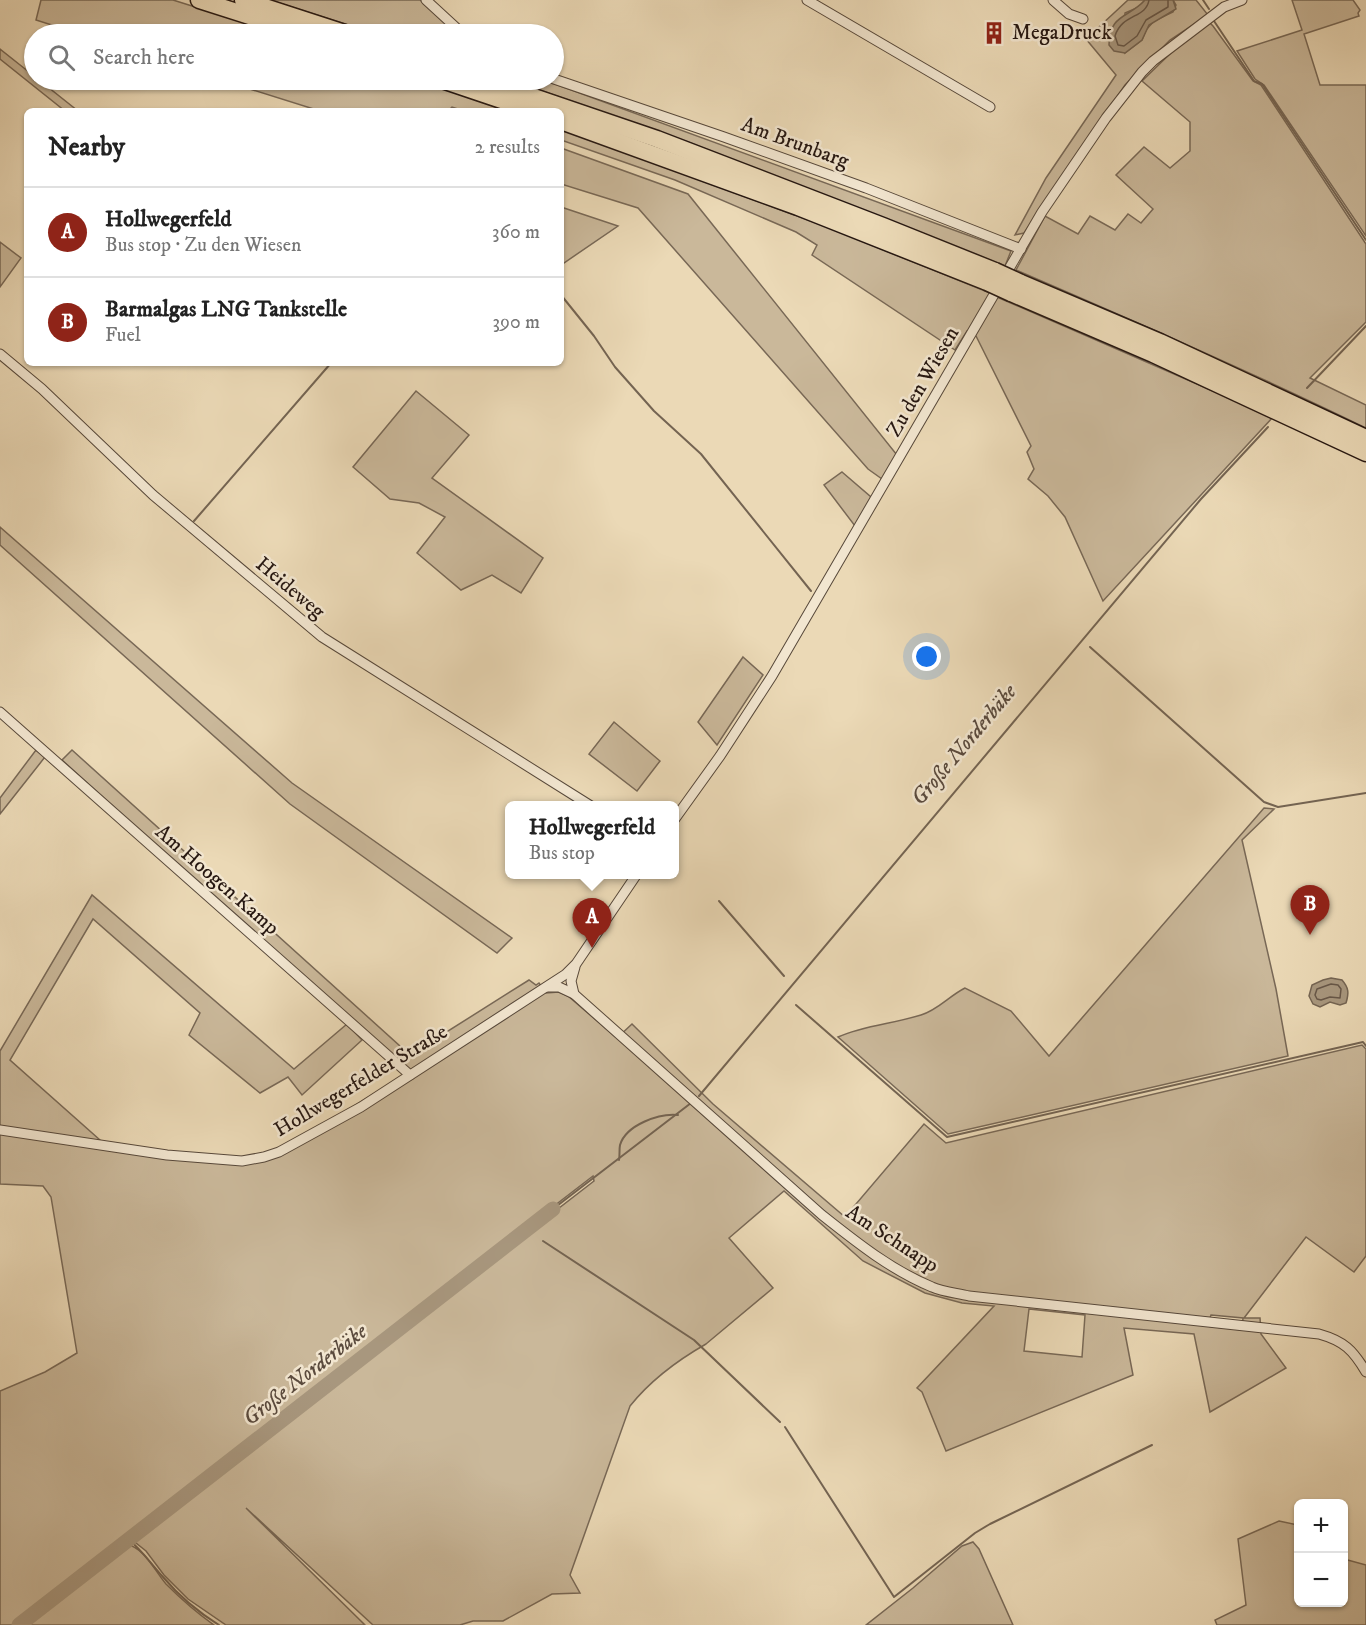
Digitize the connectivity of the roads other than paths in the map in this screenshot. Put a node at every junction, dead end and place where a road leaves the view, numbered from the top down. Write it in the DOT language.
graph roads {
  1 [pos="199,0"];
  2 [pos="243,0"];
  3 [pos="426,0"];
  4 [pos="807,0"];
  5 [pos="1053,0"];
  6 [pos="1242,0"];
  7 [pos="818,3"];
  8 [pos="1083,19"];
  9 [pos="275,24"];
  10 [pos="317,24"];
  11 [pos="452,24"];
  12 [pos="564,82"];
  13 [pos="472,90"];
  14 [pos="513,90"];
  15 [pos="990,107"];
  16 [pos="525,108"];
  17 [pos="564,122"];
  18 [pos="1021,249"];
  19 [pos="991,277"];
  20 [pos="1015,287"];
  21 [pos="0,354"];
  22 [pos="1366,438"];
  23 [pos="1366,453"];
  24 [pos="0,712"];
  25 [pos="583,801"];
  26 [pos="679,814"];
  27 [pos="634,879"];
  28 [pos="576,964"];
  29 [pos="547,987"];
  30 [pos="574,994"];
  31 [pos="411,1075"];
  32 [pos="0,1130"];
  33 [pos="1366,1372"];
  1 -- 9 [label="highway"];
  2 -- 10 [label="highway"];
  3 -- 11 [label="street"];
  4 -- 7 [label="street"];
  5 -- 8 [label="street"];
  6 -- 18 [label="street, Zu den Wiesen"];
  7 -- 15 [label="street"];
  12 -- 18 [label="street, Am Brunbarg"];
  13 -- 16 [label="highway"];
  14 -- 19 [label="highway"];
  17 -- 19 [label="highway"];
  18 -- 26 [label="street, Zu den Wiesen"];
  19 -- 20 [label="highway, bridge"];
  20 -- 22 [label="highway"];
  20 -- 23 [label="highway"];
  21 -- 25 [label="street, Heideweg"];
  24 -- 31 [label="street, Am Hoogen Kamp"];
  27 -- 28 [label="street"];
  28 -- 29 [label="street, Hollwegerfelder Straße"];
  28 -- 30 [label="street"];
  29 -- 30 [label="street, Am Schnapp"];
  29 -- 31 [label="street, Hollwegerfelder Straße"];
  30 -- 33 [label="street, Am Schnapp"];
  31 -- 32 [label="street, Hollwegerfelder Straße"];
}
